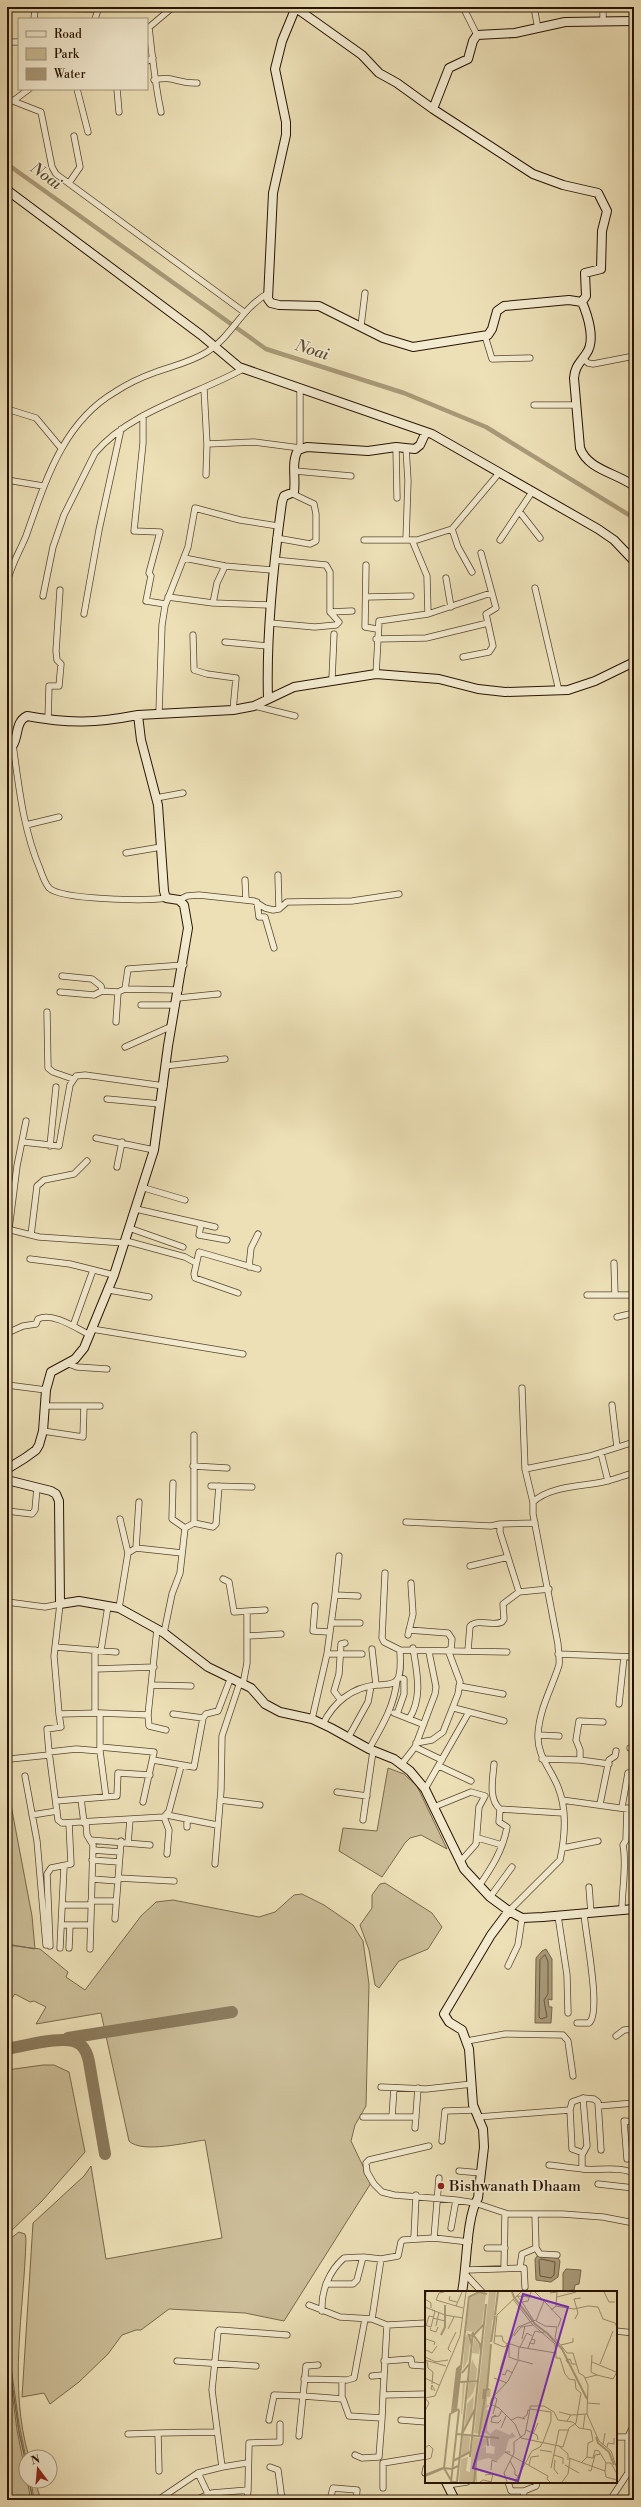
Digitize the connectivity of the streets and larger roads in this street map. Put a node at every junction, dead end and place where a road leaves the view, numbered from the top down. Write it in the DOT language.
graph roads {
  1 [pos="173,7"];
  2 [pos="296,7"];
  3 [pos="463,7"];
  4 [pos="534,7"];
  5 [pos="602,7"];
  6 [pos="98,8"];
  7 [pos="34,18"];
  8 [pos="95,18"];
  9 [pos="634,21"];
  10 [pos="603,22"];
  11 [pos="148,28"];
  12 [pos="538,28"];
  13 [pos="477,35"];
  14 [pos="7,42"];
  15 [pos="18,42"];
  16 [pos="150,60"];
  17 [pos="154,80"];
  18 [pos="197,83"];
  19 [pos="29,90"];
  20 [pos="77,90"];
  21 [pos="117,90"];
  22 [pos="7,98"];
  23 [pos="13,101"];
  24 [pos="433,109"];
  25 [pos="119,112"];
  26 [pos="161,112"];
  27 [pos="88,132"];
  28 [pos="74,136"];
  29 [pos="69,183"];
  30 [pos="7,190"];
  31 [pos="365,293"];
  32 [pos="267,294"];
  33 [pos="582,302"];
  34 [pos="244,312"];
  35 [pos="361,326"];
  36 [pos="485,336"];
  37 [pos="217,345"];
  38 [pos="629,357"];
  39 [pos="530,358"];
  40 [pos="582,358"];
  41 [pos="244,369"];
  42 [pos="204,389"];
  43 [pos="300,389"];
  44 [pos="576,404"];
  45 [pos="534,405"];
  46 [pos="7,409"];
  47 [pos="143,416"];
  48 [pos="121,429"];
  49 [pos="426,432"];
  50 [pos="207,444"];
  51 [pos="396,447"];
  52 [pos="61,448"];
  53 [pos="300,448"];
  54 [pos="406,448"];
  55 [pos="295,471"];
  56 [pos="500,472"];
  57 [pos="206,475"];
  58 [pos="351,476"];
  59 [pos="7,480"];
  60 [pos="43,486"];
  61 [pos="634,486"];
  62 [pos="532,492"];
  63 [pos="293,494"];
  64 [pos="397,498"];
  65 [pos="519,511"];
  66 [pos="278,526"];
  67 [pos="452,529"];
  68 [pos="276,538"];
  69 [pos="540,538"];
  70 [pos="364,540"];
  71 [pos="406,540"];
  72 [pos="412,540"];
  73 [pos="500,540"];
  74 [pos="482,553"];
  75 [pos="7,556"];
  76 [pos="15,557"];
  77 [pos="184,558"];
  78 [pos="274,560"];
  79 [pos="634,561"];
  80 [pos="366,565"];
  81 [pos="225,566"];
  82 [pos="272,570"];
  83 [pos="472,572"];
  84 [pos="446,578"];
  85 [pos="7,584"];
  86 [pos="535,588"];
  87 [pos="60,590"];
  88 [pos="491,593"];
  89 [pos="43,596"];
  90 [pos="411,596"];
  91 [pos="168,597"];
  92 [pos="366,597"];
  93 [pos="213,603"];
  94 [pos="165,604"];
  95 [pos="271,605"];
  96 [pos="451,607"];
  97 [pos="330,612"];
  98 [pos="352,612"];
  99 [pos="84,614"];
  100 [pos="428,614"];
  101 [pos="270,623"];
  102 [pos="488,623"];
  103 [pos="377,629"];
  104 [pos="334,634"];
  105 [pos="193,635"];
  106 [pos="376,639"];
  107 [pos="225,642"];
  108 [pos="268,646"];
  109 [pos="464,658"];
  110 [pos="634,662"];
  111 [pos="376,674"];
  112 [pos="332,679"];
  113 [pos="560,691"];
  114 [pos="268,699"];
  115 [pos="254,706"];
  116 [pos="233,710"];
  117 [pos="159,712"];
  118 [pos="138,715"];
  119 [pos="295,716"];
  120 [pos="48,720"];
  121 [pos="10,747"];
  122 [pos="183,794"];
  123 [pos="156,798"];
  124 [pos="59,817"];
  125 [pos="26,825"];
  126 [pos="161,847"];
  127 [pos="126,853"];
  128 [pos="278,875"];
  129 [pos="245,880"];
  130 [pos="399,894"];
  131 [pos="166,898"];
  132 [pos="179,900"];
  133 [pos="246,900"];
  134 [pos="257,902"];
  135 [pos="279,909"];
  136 [pos="274,948"];
  137 [pos="184,965"];
  138 [pos="62,976"];
  139 [pos="125,989"];
  140 [pos="179,990"];
  141 [pos="102,991"];
  142 [pos="60,992"];
  143 [pos="118,992"];
  144 [pos="218,994"];
  145 [pos="177,1002"];
  146 [pos="141,1005"];
  147 [pos="47,1012"];
  148 [pos="116,1022"];
  149 [pos="172,1026"];
  150 [pos="125,1047"];
  151 [pos="225,1059"];
  152 [pos="165,1066"];
  153 [pos="73,1079"];
  154 [pos="164,1086"];
  155 [pos="56,1087"];
  156 [pos="108,1099"];
  157 [pos="160,1104"];
  158 [pos="26,1121"];
  159 [pos="96,1138"];
  160 [pos="23,1142"];
  161 [pos="122,1142"];
  162 [pos="50,1146"];
  163 [pos="154,1150"];
  164 [pos="87,1162"];
  165 [pos="117,1167"];
  166 [pos="141,1187"];
  167 [pos="185,1200"];
  168 [pos="136,1209"];
  169 [pos="201,1224"];
  170 [pos="215,1227"];
  171 [pos="129,1228"];
  172 [pos="8,1229"];
  173 [pos="258,1234"];
  174 [pos="31,1235"];
  175 [pos="227,1240"];
  176 [pos="125,1242"];
  177 [pos="183,1247"];
  178 [pos="30,1259"];
  179 [pos="196,1263"];
  180 [pos="614,1263"];
  181 [pos="249,1267"];
  182 [pos="258,1269"];
  183 [pos="93,1270"];
  184 [pos="114,1275"];
  185 [pos="109,1290"];
  186 [pos="238,1293"];
  187 [pos="587,1295"];
  188 [pos="615,1295"];
  189 [pos="634,1295"];
  190 [pos="149,1297"];
  191 [pos="634,1313"];
  192 [pos="617,1316"];
  193 [pos="73,1326"];
  194 [pos="91,1332"];
  195 [pos="7,1333"];
  196 [pos="7,1345"];
  197 [pos="244,1354"];
  198 [pos="66,1363"];
  199 [pos="7,1369"];
  200 [pos="107,1369"];
  201 [pos="7,1385"];
  202 [pos="522,1388"];
  203 [pos="46,1390"];
  204 [pos="612,1404"];
  205 [pos="45,1406"];
  206 [pos="84,1406"];
  207 [pos="100,1406"];
  208 [pos="43,1431"];
  209 [pos="194,1435"];
  210 [pos="634,1442"];
  211 [pos="617,1447"];
  212 [pos="601,1453"];
  213 [pos="193,1466"];
  214 [pos="7,1468"];
  215 [pos="227,1468"];
  216 [pos="525,1469"];
  217 [pos="634,1473"];
  218 [pos="7,1480"];
  219 [pos="608,1481"];
  220 [pos="173,1483"];
  221 [pos="211,1486"];
  222 [pos="219,1486"];
  223 [pos="252,1487"];
  224 [pos="37,1488"];
  225 [pos="139,1502"];
  226 [pos="533,1502"];
  227 [pos="7,1512"];
  228 [pos="120,1519"];
  229 [pos="406,1522"];
  230 [pos="194,1523"];
  231 [pos="535,1523"];
  232 [pos="500,1524"];
  233 [pos="185,1528"];
  234 [pos="136,1548"];
  235 [pos="128,1552"];
  236 [pos="182,1553"];
  237 [pos="339,1556"];
  238 [pos="508,1557"];
  239 [pos="470,1566"];
  240 [pos="385,1573"];
  241 [pos="223,1580"];
  242 [pos="411,1583"];
  243 [pos="549,1589"];
  244 [pos="519,1592"];
  245 [pos="335,1595"];
  246 [pos="358,1596"];
  247 [pos="7,1602"];
  248 [pos="60,1604"];
  249 [pos="108,1606"];
  250 [pos="314,1606"];
  251 [pos="120,1608"];
  252 [pos="265,1610"];
  253 [pos="247,1612"];
  254 [pos="332,1623"];
  255 [pos="360,1623"];
  256 [pos="160,1631"];
  257 [pos="329,1632"];
  258 [pos="281,1634"];
  259 [pos="248,1636"];
  260 [pos="345,1643"];
  261 [pos="55,1647"];
  262 [pos="413,1648"];
  263 [pos="372,1649"];
  264 [pos="449,1649"];
  265 [pos="98,1650"];
  266 [pos="400,1650"];
  267 [pos="468,1650"];
  268 [pos="116,1652"];
  269 [pos="430,1652"];
  270 [pos="507,1652"];
  271 [pos="326,1654"];
  272 [pos="362,1654"];
  273 [pos="558,1654"];
  274 [pos="341,1655"];
  275 [pos="624,1657"];
  276 [pos="634,1657"];
  277 [pos="154,1667"];
  278 [pos="95,1668"];
  279 [pos="231,1677"];
  280 [pos="398,1679"];
  281 [pos="242,1683"];
  282 [pos="152,1685"];
  283 [pos="374,1685"];
  284 [pos="191,1686"];
  285 [pos="460,1686"];
  286 [pos="503,1694"];
  287 [pos="340,1699"];
  288 [pos="618,1704"];
  289 [pos="454,1708"];
  290 [pos="390,1711"];
  291 [pos="469,1712"];
  292 [pos="98,1713"];
  293 [pos="59,1714"];
  294 [pos="172,1714"];
  295 [pos="397,1714"];
  296 [pos="148,1715"];
  297 [pos="203,1718"];
  298 [pos="312,1719"];
  299 [pos="409,1719"];
  300 [pos="504,1721"];
  301 [pos="603,1722"];
  302 [pos="323,1724"];
  303 [pos="422,1724"];
  304 [pos="166,1730"];
  305 [pos="538,1735"];
  306 [pos="559,1736"];
  307 [pos="348,1738"];
  308 [pos="415,1745"];
  309 [pos="100,1749"];
  310 [pos="371,1750"];
  311 [pos="616,1751"];
  312 [pos="49,1753"];
  313 [pos="10,1759"];
  314 [pos="542,1759"];
  315 [pos="153,1760"];
  316 [pos="442,1760"];
  317 [pos="580,1760"];
  318 [pos="494,1764"];
  319 [pos="609,1764"];
  320 [pos="401,1765"];
  321 [pos="181,1766"];
  322 [pos="439,1766"];
  323 [pos="628,1773"];
  324 [pos="150,1775"];
  325 [pos="25,1776"];
  326 [pos="471,1781"];
  327 [pos="425,1789"];
  328 [pos="337,1792"];
  329 [pos="367,1796"];
  330 [pos="106,1797"];
  331 [pos="81,1799"];
  332 [pos="220,1800"];
  333 [pos="562,1800"];
  334 [pos="56,1801"];
  335 [pos="143,1802"];
  336 [pos="600,1804"];
  337 [pos="260,1805"];
  338 [pos="434,1807"];
  339 [pos="624,1807"];
  340 [pos="500,1809"];
  341 [pos="634,1810"];
  342 [pos="57,1811"];
  343 [pos="563,1813"];
  344 [pos="32,1815"];
  345 [pos="165,1816"];
  346 [pos="187,1819"];
  347 [pos="130,1820"];
  348 [pos="363,1820"];
  349 [pos="69,1823"];
  350 [pos="85,1823"];
  351 [pos="217,1825"];
  352 [pos="187,1827"];
  353 [pos="478,1838"];
  354 [pos="90,1840"];
  355 [pos="121,1841"];
  356 [pos="598,1841"];
  357 [pos="128,1843"];
  358 [pos="150,1845"];
  359 [pos="502,1845"];
  360 [pos="563,1848"];
  361 [pos="93,1850"];
  362 [pos="120,1852"];
  363 [pos="167,1854"];
  364 [pos="92,1860"];
  365 [pos="119,1862"];
  366 [pos="460,1862"];
  367 [pos="215,1864"];
  368 [pos="64,1867"];
  369 [pos="512,1867"];
  370 [pos="92,1879"];
  371 [pos="118,1879"];
  372 [pos="174,1882"];
  373 [pos="479,1886"];
  374 [pos="588,1887"];
  375 [pos="490,1897"];
  376 [pos="116,1901"];
  377 [pos="91,1903"];
  378 [pos="62,1905"];
  379 [pos="622,1909"];
  380 [pos="634,1909"];
  381 [pos="509,1911"];
  382 [pos="588,1913"];
  383 [pos="558,1916"];
  384 [pos="115,1918"];
  385 [pos="522,1918"];
  386 [pos="62,1925"];
  387 [pos="70,1925"];
  388 [pos="90,1925"];
  389 [pos="60,1948"];
  390 [pos="70,1948"];
  391 [pos="90,1949"];
  392 [pos="508,1966"];
  393 [pos="568,2013"];
  394 [pos="577,2023"];
  395 [pos="634,2029"];
  396 [pos="616,2036"];
  397 [pos="467,2041"];
  398 [pos="573,2076"];
  399 [pos="472,2084"];
  400 [pos="381,2087"];
  401 [pos="394,2088"];
  402 [pos="418,2088"];
  403 [pos="584,2098"];
  404 [pos="634,2102"];
  405 [pos="598,2106"];
  406 [pos="570,2110"];
  407 [pos="476,2114"];
  408 [pos="363,2116"];
  409 [pos="392,2117"];
  410 [pos="416,2117"];
  411 [pos="634,2122"];
  412 [pos="415,2128"];
  413 [pos="442,2141"];
  414 [pos="429,2146"];
  415 [pos="601,2150"];
  416 [pos="583,2153"];
  417 [pos="627,2159"];
  418 [pos="548,2165"];
  419 [pos="582,2169"];
  420 [pos="459,2171"];
  421 [pos="481,2173"];
  422 [pos="633,2173"];
  423 [pos="439,2178"];
  424 [pos="598,2184"];
  425 [pos="634,2188"];
  426 [pos="416,2196"];
  427 [pos="436,2198"];
  428 [pos="456,2200"];
  429 [pos="475,2203"];
  430 [pos="505,2213"];
  431 [pos="535,2215"];
  432 [pos="634,2223"];
  433 [pos="451,2228"];
  434 [pos="414,2238"];
  435 [pos="434,2238"];
  436 [pos="469,2242"];
  437 [pos="487,2248"];
  438 [pos="504,2248"];
  439 [pos="536,2248"];
  440 [pos="557,2255"];
  441 [pos="362,2257"];
  442 [pos="381,2259"];
  443 [pos="520,2267"];
  444 [pos="504,2268"];
  445 [pos="466,2272"];
  446 [pos="326,2284"];
  447 [pos="525,2287"];
  448 [pos="462,2291"];
  449 [pos="481,2291"];
  450 [pos="309,2305"];
  451 [pos="322,2311"];
  452 [pos="365,2319"];
  453 [pos="372,2319"];
  454 [pos="425,2323"];
  455 [pos="387,2325"];
  456 [pos="617,2331"];
  457 [pos="634,2333"];
  458 [pos="287,2335"];
  459 [pos="178,2361"];
  460 [pos="384,2361"];
  461 [pos="215,2362"];
  462 [pos="318,2365"];
  463 [pos="256,2366"];
  464 [pos="425,2366"];
  465 [pos="372,2376"];
  466 [pos="383,2376"];
  467 [pos="304,2379"];
  468 [pos="342,2380"];
  469 [pos="425,2394"];
  470 [pos="382,2395"];
  471 [pos="303,2396"];
  472 [pos="342,2399"];
  473 [pos="382,2418"];
  474 [pos="269,2420"];
  475 [pos="401,2420"];
  476 [pos="425,2422"];
  477 [pos="280,2424"];
  478 [pos="634,2424"];
  479 [pos="158,2432"];
  480 [pos="216,2432"];
  481 [pos="128,2434"];
  482 [pos="298,2436"];
  483 [pos="617,2437"];
  484 [pos="628,2437"];
  485 [pos="355,2455"];
  486 [pos="425,2456"];
  487 [pos="247,2463"];
  488 [pos="222,2467"];
  489 [pos="270,2467"];
  490 [pos="159,2471"];
  491 [pos="198,2473"];
  492 [pos="457,2483"];
  493 [pos="508,2483"];
  494 [pos="537,2483"];
  495 [pos="447,2484"];
  496 [pos="383,2488"];
  497 [pos="248,2490"];
  498 [pos="524,2491"];
  499 [pos="208,2494"];
  500 [pos="163,2500"];
  501 [pos="195,2500"];
  502 [pos="247,2500"];
  503 [pos="282,2500"];
  504 [pos="330,2500"];
  505 [pos="356,2500"];
  506 [pos="455,2500"];
  507 [pos="523,2500"];
  508 [pos="610,2500"];
  1 -- 11 [label="street"];
  2 -- 24 [label="street"];
  2 -- 32 [label="street"];
  3 -- 13 [label="street"];
  4 -- 12 [label="street"];
  5 -- 10 [label="street"];
  6 -- 7 [label="street"];
  6 -- 8 [label="street"];
  9 -- 10 [label="street"];
  10 -- 12 [label="street"];
  11 -- 16 [label="street"];
  12 -- 13 [label="street"];
  13 -- 24 [label="street"];
  14 -- 15 [label="street"];
  16 -- 17 [label="street"];
  17 -- 18 [label="street"];
  17 -- 26 [label="street"];
  19 -- 23 [label="street"];
  20 -- 27 [label="street"];
  21 -- 25 [label="street"];
  22 -- 23 [label="street"];
  23 -- 29 [label="street"];
  24 -- 33 [label="street"];
  28 -- 29 [label="street"];
  29 -- 34 [label="street"];
  30 -- 37 [label="street"];
  31 -- 35 [label="street"];
  32 -- 34 [label="street"];
  32 -- 35 [label="street"];
  33 -- 36 [label="street"];
  33 -- 40 [label="street"];
  34 -- 37 [label="street"];
  35 -- 36 [label="street"];
  36 -- 39 [label="street"];
  37 -- 41 [label="street"];
  37 -- 52 [label="street"];
  38 -- 40 [label="street"];
  40 -- 44 [label="street"];
  41 -- 42 [label="street"];
  41 -- 43 [label="street"];
  42 -- 47 [label="street"];
  42 -- 50 [label="street"];
  43 -- 49 [label="street"];
  43 -- 53 [label="street"];
  44 -- 45 [label="street"];
  44 -- 61 [label="street"];
  46 -- 52 [label="street"];
  47 -- 48 [label="street"];
  47 -- 94 [label="street"];
  48 -- 89 [label="street"];
  48 -- 99 [label="street"];
  49 -- 54 [label="street"];
  49 -- 56 [label="street"];
  50 -- 53 [label="street"];
  50 -- 57 [label="street"];
  51 -- 53 [label="street"];
  51 -- 54 [label="street"];
  51 -- 64 [label="street"];
  52 -- 60 [label="street"];
  53 -- 55 [label="street"];
  54 -- 71 [label="street"];
  55 -- 58 [label="street"];
  55 -- 63 [label="street"];
  56 -- 62 [label="street"];
  56 -- 67 [label="street"];
  59 -- 60 [label="street"];
  60 -- 76 [label="street"];
  62 -- 65 [label="street"];
  62 -- 79 [label="street"];
  63 -- 66 [label="street"];
  63 -- 68 [label="street"];
  65 -- 69 [label="street"];
  65 -- 73 [label="street"];
  66 -- 68 [label="street"];
  66 -- 77 [label="street"];
  67 -- 72 [label="street"];
  67 -- 83 [label="street"];
  68 -- 78 [label="street"];
  70 -- 71 [label="street"];
  71 -- 72 [label="street"];
  72 -- 100 [label="street"];
  74 -- 88 [label="street"];
  75 -- 76 [label="street"];
  76 -- 85 [label="street"];
  77 -- 81 [label="street"];
  77 -- 91 [label="street"];
  78 -- 82 [label="street"];
  78 -- 97 [label="street"];
  80 -- 92 [label="street"];
  81 -- 82 [label="street"];
  81 -- 93 [label="street"];
  82 -- 95 [label="street"];
  84 -- 96 [label="street"];
  86 -- 113 [label="street"];
  87 -- 120 [label="street"];
  88 -- 96 [label="street"];
  88 -- 102 [label="street"];
  90 -- 92 [label="street"];
  91 -- 93 [label="street"];
  91 -- 94 [label="street"];
  92 -- 103 [label="street"];
  93 -- 95 [label="street"];
  94 -- 117 [label="street"];
  95 -- 101 [label="street"];
  96 -- 100 [label="street"];
  97 -- 98 [label="street"];
  97 -- 101 [label="street"];
  100 -- 103 [label="street"];
  101 -- 108 [label="street"];
  102 -- 106 [label="street"];
  102 -- 109 [label="street"];
  103 -- 106 [label="street"];
  104 -- 112 [label="street"];
  105 -- 116 [label="street"];
  106 -- 111 [label="street"];
  107 -- 108 [label="street"];
  108 -- 114 [label="street"];
  110 -- 113 [label="street"];
  111 -- 112 [label="street"];
  111 -- 113 [label="street"];
  112 -- 114 [label="street"];
  114 -- 115 [label="street"];
  115 -- 116 [label="street"];
  115 -- 119 [label="street"];
  116 -- 117 [label="street"];
  117 -- 118 [label="street"];
  118 -- 120 [label="street"];
  118 -- 123 [label="street"];
  120 -- 121 [label="street"];
  121 -- 125 [label="street"];
  122 -- 123 [label="street"];
  123 -- 126 [label="street"];
  124 -- 125 [label="street"];
  125 -- 131 [label="street"];
  126 -- 127 [label="street"];
  126 -- 131 [label="street"];
  128 -- 135 [label="street"];
  129 -- 133 [label="street"];
  130 -- 135 [label="street"];
  131 -- 132 [label="street"];
  132 -- 133 [label="street"];
  132 -- 137 [label="street"];
  133 -- 134 [label="street"];
  134 -- 135 [label="street"];
  134 -- 136 [label="street"];
  137 -- 139 [label="street"];
  137 -- 140 [label="street"];
  138 -- 141 [label="street"];
  139 -- 140 [label="street"];
  139 -- 143 [label="street"];
  140 -- 145 [label="street"];
  141 -- 142 [label="street"];
  141 -- 143 [label="street"];
  143 -- 148 [label="street"];
  144 -- 145 [label="street"];
  145 -- 146 [label="street"];
  145 -- 149 [label="street"];
  147 -- 153 [label="street"];
  149 -- 150 [label="street"];
  149 -- 152 [label="street"];
  151 -- 152 [label="street"];
  152 -- 154 [label="street"];
  153 -- 154 [label="street"];
  153 -- 162 [label="street"];
  154 -- 157 [label="street"];
  155 -- 162 [label="street"];
  156 -- 157 [label="street"];
  157 -- 163 [label="street"];
  158 -- 160 [label="street"];
  159 -- 161 [label="street"];
  160 -- 162 [label="street"];
  160 -- 172 [label="street"];
  161 -- 163 [label="street"];
  161 -- 165 [label="street"];
  163 -- 166 [label="street"];
  164 -- 174 [label="street"];
  166 -- 167 [label="street"];
  166 -- 168 [label="street"];
  168 -- 169 [label="street"];
  168 -- 171 [label="street"];
  169 -- 170 [label="street"];
  169 -- 175 [label="street"];
  171 -- 176 [label="street"];
  171 -- 177 [label="street"];
  172 -- 174 [label="street"];
  173 -- 181 [label="street"];
  174 -- 176 [label="street"];
  176 -- 179 [label="street"];
  176 -- 184 [label="street"];
  178 -- 183 [label="street"];
  179 -- 181 [label="street"];
  179 -- 186 [label="street"];
  180 -- 188 [label="street"];
  181 -- 182 [label="street"];
  183 -- 184 [label="street"];
  183 -- 193 [label="street"];
  184 -- 185 [label="street"];
  185 -- 190 [label="street"];
  185 -- 194 [label="street"];
  187 -- 188 [label="street"];
  188 -- 189 [label="street"];
  191 -- 192 [label="street"];
  193 -- 194 [label="street"];
  193 -- 195 [label="street"];
  194 -- 197 [label="street"];
  194 -- 198 [label="street"];
  196 -- 199 [label="street"];
  198 -- 200 [label="street"];
  198 -- 203 [label="street"];
  201 -- 203 [label="street"];
  202 -- 216 [label="street"];
  203 -- 205 [label="street"];
  204 -- 211 [label="street"];
  205 -- 206 [label="street"];
  205 -- 208 [label="street"];
  206 -- 207 [label="street"];
  206 -- 208 [label="street"];
  208 -- 214 [label="street"];
  209 -- 213 [label="street"];
  210 -- 211 [label="street"];
  211 -- 212 [label="street"];
  212 -- 216 [label="street"];
  212 -- 219 [label="street"];
  213 -- 215 [label="street"];
  213 -- 230 [label="street"];
  216 -- 226 [label="street"];
  217 -- 219 [label="street"];
  218 -- 224 [label="street"];
  219 -- 226 [label="street"];
  220 -- 233 [label="street"];
  221 -- 222 [label="street"];
  222 -- 223 [label="street"];
  222 -- 230 [label="street"];
  224 -- 227 [label="street"];
  224 -- 248 [label="street"];
  225 -- 234 [label="street"];
  226 -- 231 [label="street"];
  228 -- 235 [label="street"];
  229 -- 232 [label="street"];
  230 -- 233 [label="street"];
  231 -- 232 [label="street"];
  231 -- 243 [label="street"];
  232 -- 238 [label="street"];
  233 -- 236 [label="street"];
  234 -- 235 [label="street"];
  234 -- 236 [label="street"];
  235 -- 251 [label="street"];
  236 -- 256 [label="street"];
  237 -- 245 [label="street"];
  238 -- 239 [label="street"];
  238 -- 244 [label="street"];
  240 -- 266 [label="street"];
  241 -- 253 [label="street"];
  242 -- 264 [label="street"];
  243 -- 244 [label="street"];
  243 -- 273 [label="street"];
  244 -- 267 [label="street"];
  245 -- 246 [label="street"];
  245 -- 254 [label="street"];
  247 -- 248 [label="street"];
  248 -- 249 [label="street"];
  248 -- 261 [label="street"];
  249 -- 251 [label="street"];
  249 -- 265 [label="street"];
  250 -- 257 [label="street"];
  251 -- 256 [label="street"];
  252 -- 253 [label="street"];
  253 -- 259 [label="street"];
  254 -- 255 [label="street"];
  254 -- 257 [label="street"];
  256 -- 277 [label="street"];
  256 -- 279 [label="street"];
  257 -- 271 [label="street"];
  258 -- 259 [label="street"];
  259 -- 281 [label="street"];
  260 -- 274 [label="street"];
  261 -- 265 [label="street"];
  261 -- 293 [label="street"];
  262 -- 266 [label="street"];
  262 -- 269 [label="street"];
  262 -- 299 [label="street"];
  263 -- 283 [label="street"];
  264 -- 267 [label="street"];
  264 -- 269 [label="street"];
  264 -- 285 [label="street"];
  265 -- 268 [label="street"];
  265 -- 278 [label="street"];
  266 -- 280 [label="street"];
  267 -- 270 [label="street"];
  269 -- 303 [label="street"];
  271 -- 274 [label="street"];
  271 -- 298 [label="street"];
  272 -- 274 [label="street"];
  273 -- 275 [label="street"];
  273 -- 305 [label="street"];
  274 -- 287 [label="street"];
  275 -- 276 [label="street"];
  275 -- 288 [label="street"];
  277 -- 278 [label="street"];
  277 -- 282 [label="street"];
  278 -- 292 [label="street"];
  279 -- 281 [label="street"];
  279 -- 297 [label="street"];
  280 -- 283 [label="street"];
  280 -- 290 [label="street"];
  280 -- 295 [label="street"];
  281 -- 298 [label="street"];
  281 -- 332 [label="street"];
  282 -- 284 [label="street"];
  282 -- 296 [label="street"];
  283 -- 287 [label="street"];
  283 -- 307 [label="street"];
  285 -- 286 [label="street"];
  285 -- 289 [label="street"];
  287 -- 302 [label="street"];
  289 -- 291 [label="street"];
  289 -- 308 [label="street"];
  290 -- 295 [label="street"];
  290 -- 310 [label="street"];
  291 -- 300 [label="street"];
  291 -- 316 [label="street"];
  292 -- 293 [label="street"];
  292 -- 296 [label="street"];
  292 -- 309 [label="street"];
  293 -- 312 [label="street"];
  294 -- 297 [label="street"];
  295 -- 299 [label="street"];
  296 -- 304 [label="street"];
  297 -- 321 [label="street"];
  298 -- 302 [label="street"];
  299 -- 303 [label="street"];
  301 -- 317 [label="street"];
  302 -- 307 [label="street"];
  303 -- 308 [label="street"];
  305 -- 306 [label="street"];
  305 -- 314 [label="street"];
  307 -- 310 [label="street"];
  308 -- 316 [label="street"];
  308 -- 320 [label="street"];
  309 -- 312 [label="street"];
  309 -- 315 [label="street"];
  309 -- 330 [label="street"];
  310 -- 320 [label="street"];
  310 -- 329 [label="street"];
  311 -- 319 [label="street"];
  312 -- 313 [label="street"];
  312 -- 334 [label="street"];
  314 -- 317 [label="street"];
  314 -- 333 [label="street"];
  315 -- 321 [label="street"];
  315 -- 324 [label="street"];
  316 -- 322 [label="street"];
  317 -- 319 [label="street"];
  318 -- 340 [label="street"];
  319 -- 336 [label="street"];
  320 -- 327 [label="street"];
  321 -- 345 [label="street"];
  322 -- 326 [label="street"];
  322 -- 327 [label="street"];
  323 -- 339 [label="street"];
  324 -- 330 [label="street"];
  324 -- 335 [label="street"];
  325 -- 344 [label="street"];
  327 -- 338 [label="street"];
  328 -- 329 [label="street"];
  329 -- 348 [label="street"];
  330 -- 331 [label="street"];
  331 -- 334 [label="street"];
  331 -- 350 [label="street"];
  332 -- 337 [label="street"];
  332 -- 351 [label="street"];
  333 -- 336 [label="street"];
  333 -- 343 [label="street"];
  334 -- 342 [label="street"];
  336 -- 339 [label="street"];
  338 -- 353 [label="street"];
  338 -- 366 [label="street"];
  339 -- 341 [label="street"];
  339 -- 379 [label="street"];
  340 -- 343 [label="street"];
  340 -- 359 [label="street"];
  342 -- 344 [label="street"];
  342 -- 349 [label="street"];
  343 -- 360 [label="street"];
  344 -- 368 [label="street"];
  345 -- 346 [label="street"];
  345 -- 347 [label="street"];
  345 -- 363 [label="street"];
  346 -- 351 [label="street"];
  346 -- 352 [label="street"];
  347 -- 350 [label="street"];
  347 -- 357 [label="street"];
  349 -- 350 [label="street"];
  349 -- 368 [label="street"];
  350 -- 354 [label="street"];
  351 -- 367 [label="street"];
  353 -- 359 [label="street"];
  353 -- 366 [label="street"];
  354 -- 355 [label="street"];
  354 -- 361 [label="street"];
  355 -- 357 [label="street"];
  355 -- 362 [label="street"];
  356 -- 360 [label="street"];
  357 -- 358 [label="street"];
  359 -- 373 [label="street"];
  360 -- 381 [label="street"];
  361 -- 362 [label="street"];
  361 -- 364 [label="street"];
  362 -- 365 [label="street"];
  364 -- 365 [label="street"];
  364 -- 370 [label="street"];
  365 -- 371 [label="street"];
  366 -- 373 [label="street"];
  368 -- 378 [label="street"];
  369 -- 375 [label="street"];
  370 -- 371 [label="street"];
  370 -- 377 [label="street"];
  371 -- 372 [label="street"];
  371 -- 376 [label="street"];
  373 -- 375 [label="street"];
  374 -- 382 [label="street"];
  375 -- 381 [label="street"];
  376 -- 377 [label="street"];
  376 -- 384 [label="street"];
  377 -- 378 [label="street"];
  377 -- 388 [label="street"];
  378 -- 386 [label="street"];
  379 -- 380 [label="street"];
  379 -- 382 [label="street"];
  381 -- 385 [label="street"];
  381 -- 397 [label="street"];
  382 -- 383 [label="street"];
  382 -- 394 [label="street"];
  383 -- 385 [label="street"];
  383 -- 393 [label="street"];
  385 -- 392 [label="street"];
  386 -- 387 [label="street"];
  386 -- 389 [label="street"];
  387 -- 388 [label="street"];
  387 -- 390 [label="street"];
  388 -- 391 [label="street"];
  395 -- 396 [label="street"];
  397 -- 398 [label="street"];
  397 -- 399 [label="street"];
  399 -- 402 [label="street"];
  399 -- 407 [label="street"];
  400 -- 401 [label="street"];
  401 -- 402 [label="street"];
  401 -- 409 [label="street"];
  402 -- 410 [label="street"];
  403 -- 405 [label="street"];
  403 -- 406 [label="street"];
  403 -- 416 [label="street"];
  404 -- 405 [label="street"];
  405 -- 415 [label="street"];
  406 -- 407 [label="street"];
  406 -- 416 [label="street"];
  407 -- 413 [label="street"];
  407 -- 421 [label="street"];
  408 -- 409 [label="street"];
  409 -- 410 [label="street"];
  410 -- 412 [label="street"];
  411 -- 417 [label="street"];
  414 -- 426 [label="street"];
  416 -- 419 [label="street"];
  418 -- 419 [label="street"];
  419 -- 422 [label="street"];
  420 -- 421 [label="street"];
  421 -- 429 [label="street"];
  423 -- 427 [label="street"];
  424 -- 425 [label="street"];
  426 -- 427 [label="street"];
  426 -- 434 [label="street"];
  427 -- 428 [label="street"];
  427 -- 435 [label="street"];
  428 -- 429 [label="street"];
  428 -- 433 [label="street"];
  429 -- 430 [label="street"];
  429 -- 436 [label="street"];
  430 -- 431 [label="street"];
  430 -- 438 [label="street"];
  431 -- 432 [label="street"];
  431 -- 439 [label="street"];
  434 -- 435 [label="street"];
  434 -- 442 [label="street"];
  435 -- 436 [label="street"];
  436 -- 445 [label="street"];
  437 -- 438 [label="street"];
  438 -- 444 [label="street"];
  439 -- 440 [label="street"];
  439 -- 443 [label="street"];
  441 -- 442 [label="street"];
  441 -- 446 [label="street"];
  441 -- 446 [label="street"];
  442 -- 453 [label="street"];
  443 -- 444 [label="street"];
  443 -- 447 [label="street"];
  444 -- 445 [label="street"];
  445 -- 448 [label="street"];
  445 -- 449 [label="street"];
  446 -- 451 [label="street"];
  450 -- 451 [label="street"];
  451 -- 452 [label="street"];
  452 -- 453 [label="street"];
  452 -- 468 [label="street"];
  453 -- 455 [label="street"];
  454 -- 455 [label="street"];
  455 -- 460 [label="street"];
  456 -- 457 [label="street"];
  458 -- 461 [label="street"];
  459 -- 461 [label="street"];
  460 -- 464 [label="street"];
  460 -- 466 [label="street"];
  461 -- 463 [label="street"];
  461 -- 480 [label="street"];
  462 -- 467 [label="street"];
  465 -- 466 [label="street"];
  466 -- 470 [label="street"];
  467 -- 468 [label="street"];
  467 -- 471 [label="street"];
  468 -- 472 [label="street"];
  469 -- 470 [label="street"];
  470 -- 473 [label="street"];
  471 -- 472 [label="street"];
  471 -- 474 [label="street"];
  471 -- 482 [label="street"];
  472 -- 473 [label="street"];
  473 -- 485 [label="street"];
  475 -- 476 [label="street"];
  477 -- 487 [label="street"];
  478 -- 484 [label="street"];
  479 -- 480 [label="street"];
  479 -- 481 [label="street"];
  479 -- 490 [label="street"];
  480 -- 488 [label="street"];
  483 -- 484 [label="street"];
  484 -- 508 [label="street"];
  486 -- 496 [label="street"];
  487 -- 488 [label="street"];
  487 -- 497 [label="street"];
  488 -- 491 [label="street"];
  489 -- 503 [label="street"];
  491 -- 499 [label="street"];
  491 -- 500 [label="street"];
  492 -- 495 [label="street"];
  493 -- 498 [label="street"];
  494 -- 498 [label="street"];
  495 -- 506 [label="street"];
  497 -- 499 [label="street"];
  497 -- 502 [label="street"];
  498 -- 507 [label="street"];
  499 -- 501 [label="street"];
  504 -- 505 [label="street"];
}
